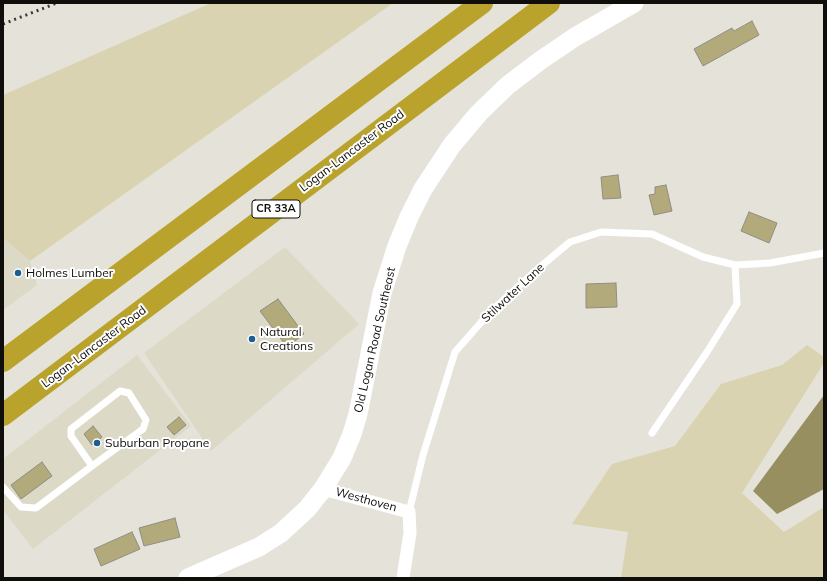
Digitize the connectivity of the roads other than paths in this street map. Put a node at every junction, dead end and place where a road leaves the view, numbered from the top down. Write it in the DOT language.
graph roads {
  1 [pos="482,3"];
  2 [pos="549,3"];
  3 [pos="634,3"];
  4 [pos="824,253"];
  5 [pos="735,265"];
  6 [pos="3,361"];
  7 [pos="3,415"];
  8 [pos="652,433"];
  9 [pos="92,466"];
  10 [pos="3,487"];
  11 [pos="323,489"];
  12 [pos="409,512"];
  13 [pos="189,578"];
  14 [pos="403,578"];
  1 -- 6 [label="highway"];
  2 -- 7 [label="highway, Logan-Lancaster Road / CR 33A"];
  3 -- 11 [label="street, Old Logan Road Southeast"];
  4 -- 5 [label="lane, Stilwater Lane"];
  5 -- 8 [label="lane"];
  5 -- 12 [label="lane, Stilwater Lane"];
  9 -- 9 [label="lane"];
  9 -- 10 [label="lane"];
  11 -- 12 [label="street, Westhoven"];
  11 -- 13 [label="street, Old Logan Road Southeast"];
  12 -- 14 [label="street"];
}
